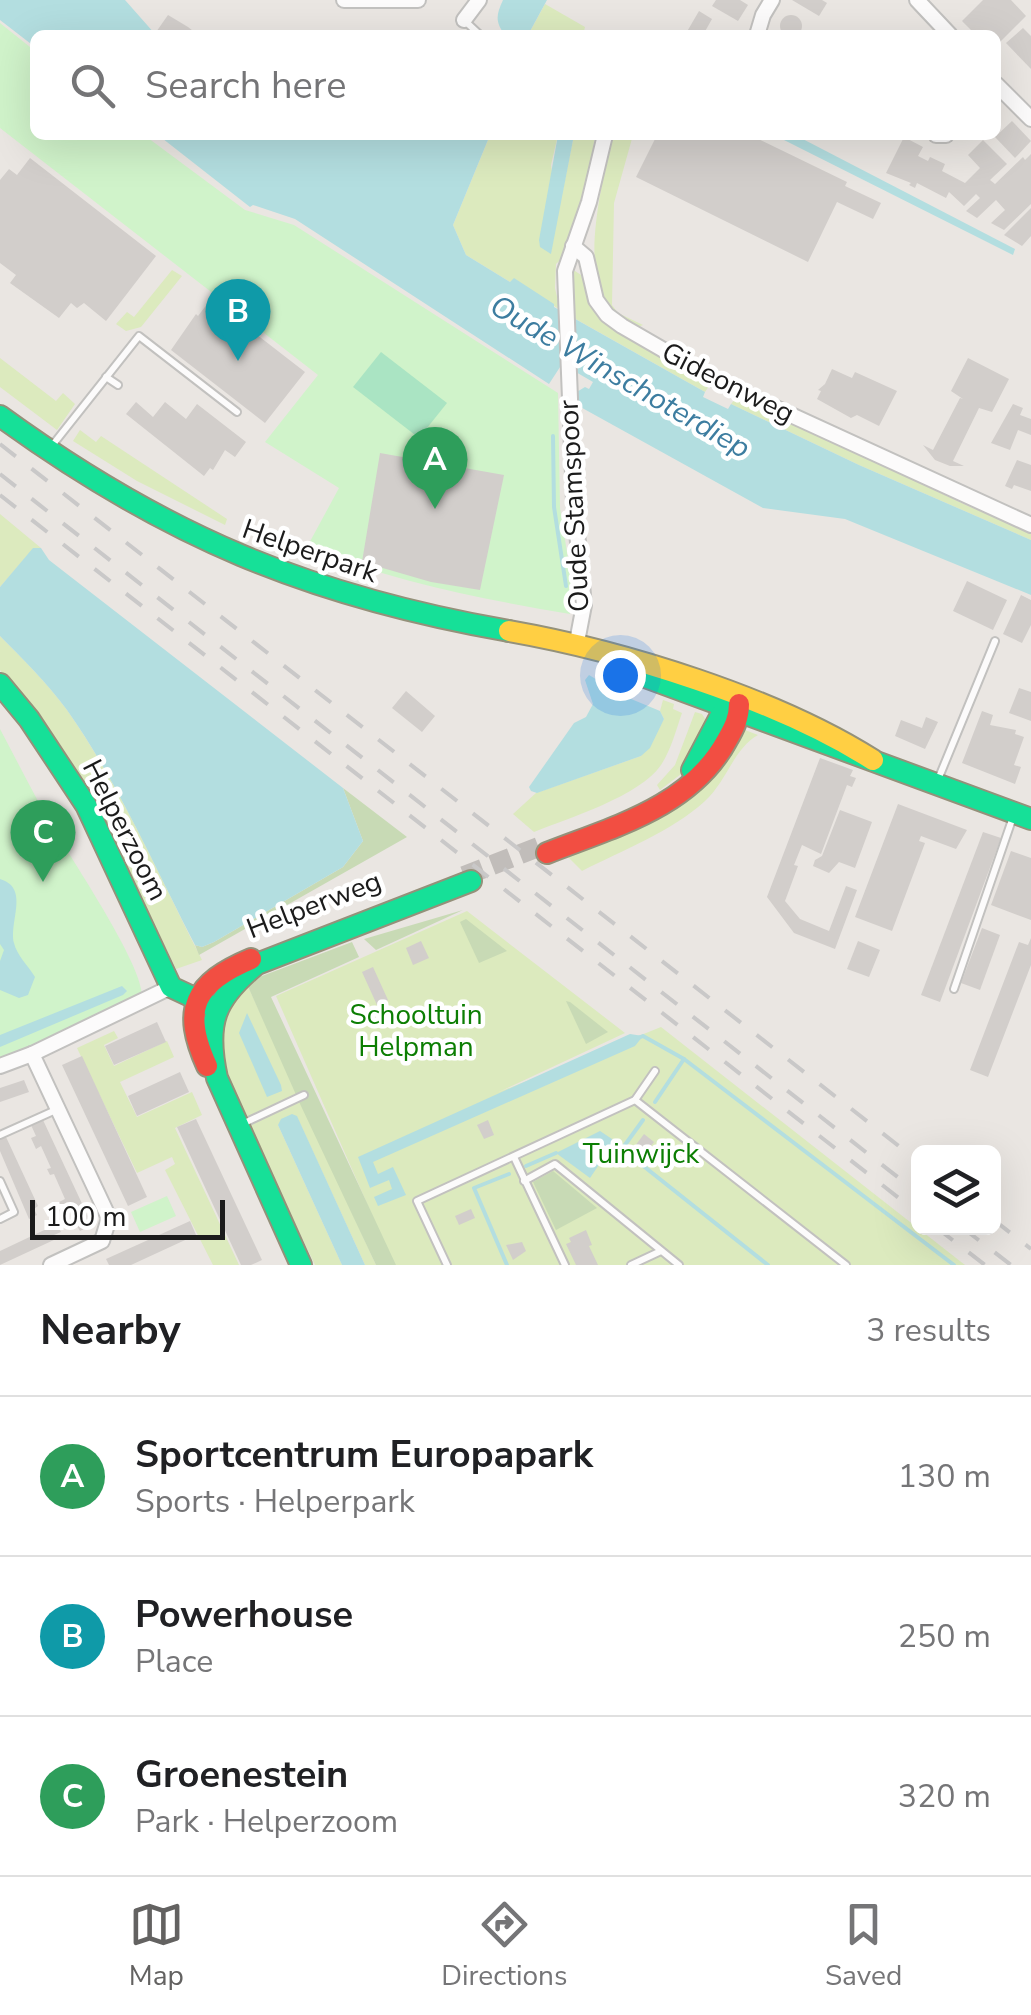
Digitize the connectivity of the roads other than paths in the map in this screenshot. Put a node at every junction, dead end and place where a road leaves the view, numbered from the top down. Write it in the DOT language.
graph roads {
  1 [pos="344,0"];
  2 [pos="418,0"];
  3 [pos="479,0"];
  4 [pos="772,0"];
  5 [pos="917,0"];
  6 [pos="464,20"];
  7 [pos="475,30"];
  8 [pos="758,30"];
  9 [pos="945,30"];
  10 [pos="1001,91"];
  11 [pos="1031,119"];
  12 [pos="604,140"];
  13 [pos="573,246"];
  14 [pos="106,377"];
  15 [pos="118,385"];
  16 [pos="237,412"];
  17 [pos="0,416"];
  18 [pos="47,452"];
  19 [pos="1031,526"];
  20 [pos="995,641"];
  21 [pos="576,646"];
  22 [pos="0,684"];
  23 [pos="734,706"];
  24 [pos="936,784"];
  25 [pos="1023,816"];
  26 [pos="544,849"];
  27 [pos="468,879"];
  28 [pos="171,987"];
  29 [pos="954,989"];
  30 [pos="206,1004"];
  31 [pos="32,1054"];
  32 [pos="0,1066"];
  33 [pos="655,1071"];
  34 [pos="304,1095"];
  35 [pos="635,1100"];
  36 [pos="58,1109"];
  37 [pos="237,1126"];
  38 [pos="0,1135"];
  39 [pos="514,1157"];
  40 [pos="0,1181"];
  41 [pos="524,1181"];
  42 [pos="0,1219"];
  43 [pos="661,1251"];
  44 [pos="51,1265"];
  45 [pos="301,1265"];
  46 [pos="447,1265"];
  47 [pos="565,1265"];
  48 [pos="631,1265"];
  49 [pos="679,1265"];
  50 [pos="846,1265"];
  1 -- 2 [label="street"];
  3 -- 6 [label="street"];
  4 -- 8 [label="street"];
  5 -- 9 [label="street"];
  6 -- 7 [label="lane"];
  10 -- 11 [label="street"];
  12 -- 13 [label="street"];
  13 -- 19 [label="street, Gideonweg"];
  13 -- 21 [label="street, Oude Stamspoor"];
  14 -- 15 [label="lane"];
  14 -- 16 [label="lane"];
  14 -- 18 [label="lane"];
  17 -- 18 [label="street, Helperpark"];
  18 -- 21 [label="street, Helperpark"];
  20 -- 24 [label="lane"];
  21 -- 23 [label="street, Helperpark"];
  22 -- 28 [label="street, Helperzoom"];
  23 -- 24 [label="street, Helperpark"];
  23 -- 26 [label="street"];
  24 -- 25 [label="street, Helperpark"];
  25 -- 29 [label="lane"];
  27 -- 30 [label="street, Helperweg"];
  28 -- 30 [label="street"];
  28 -- 31 [label="street"];
  30 -- 37 [label="street"];
  31 -- 32 [label="street"];
  31 -- 36 [label="street"];
  33 -- 35 [label="lane"];
  34 -- 37 [label="lane"];
  35 -- 39 [label="lane"];
  35 -- 50 [label="lane"];
  36 -- 38 [label="lane"];
  36 -- 44 [label="street"];
  37 -- 45 [label="street"];
  39 -- 41 [label="lane"];
  39 -- 46 [label="lane"];
  40 -- 42 [label="lane"];
  41 -- 43 [label="lane"];
  41 -- 47 [label="lane"];
  43 -- 48 [label="lane"];
  43 -- 49 [label="lane"];
}
